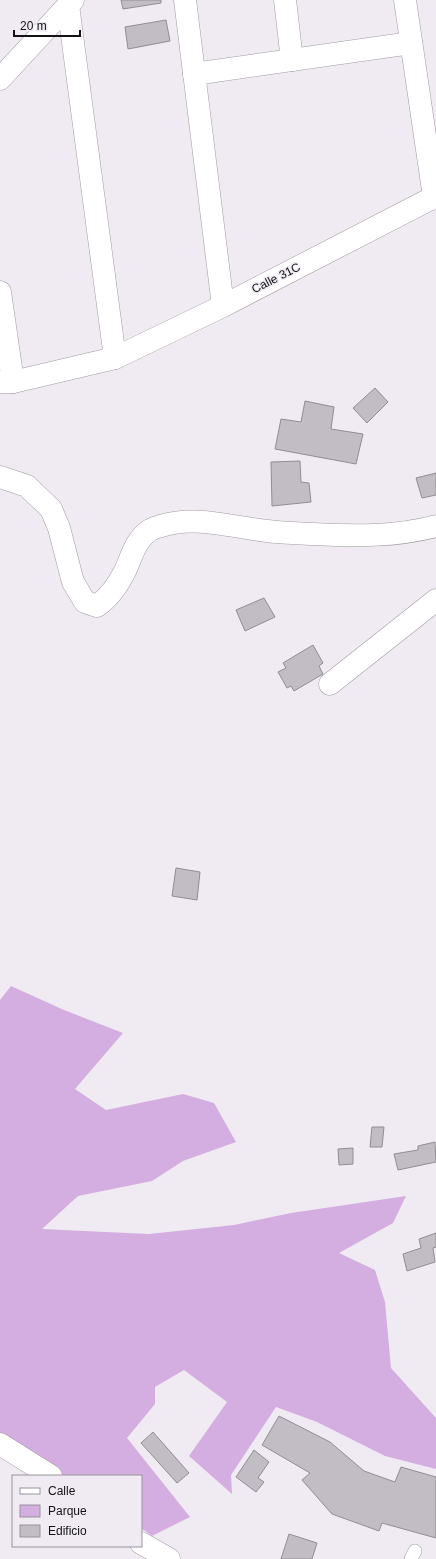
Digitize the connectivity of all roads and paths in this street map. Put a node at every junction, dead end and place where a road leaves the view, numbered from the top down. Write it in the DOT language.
graph roads {
  1 [pos="185,0"];
  2 [pos="285,0"];
  3 [pos="404,0"];
  4 [pos="70,2"];
  5 [pos="411,43"];
  6 [pos="292,60"];
  7 [pos="194,74"];
  8 [pos="0,79"];
  9 [pos="435,196"];
  10 [pos="0,292"];
  11 [pos="223,306"];
  12 [pos="114,358"];
  13 [pos="7,382"];
  14 [pos="0,477"];
  15 [pos="436,526"];
  16 [pos="436,600"];
  17 [pos="330,684"];
  18 [pos="0,1444"];
  19 [pos="49,1475"];
  20 [pos="142,1544"];
  21 [pos="169,1559"];
  1 -- 7 [label="street"];
  2 -- 6 [label="street"];
  3 -- 5 [label="street"];
  4 -- 8 [label="street"];
  4 -- 12 [label="street"];
  5 -- 6 [label="street"];
  5 -- 9 [label="street"];
  6 -- 7 [label="street"];
  7 -- 11 [label="street"];
  9 -- 11 [label="street, Calle 31C"];
  10 -- 13 [label="street"];
  11 -- 12 [label="street, Calle 31C"];
  12 -- 13 [label="street, Calle 31C"];
  14 -- 15 [label="street"];
  16 -- 17 [label="street"];
  18 -- 19 [label="street"];
  20 -- 21 [label="street"];
}
